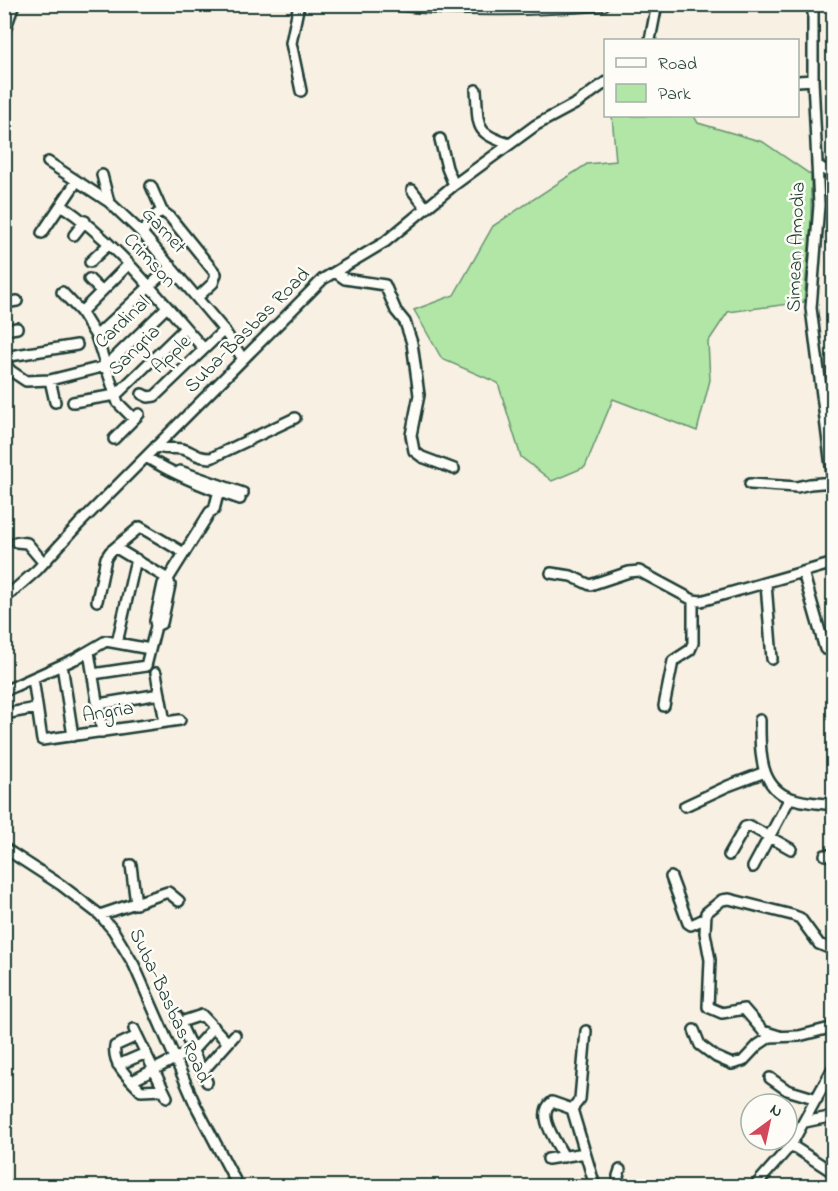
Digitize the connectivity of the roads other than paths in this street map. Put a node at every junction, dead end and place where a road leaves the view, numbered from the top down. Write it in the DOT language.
graph roads {
  1 [pos="14,4"];
  2 [pos="298,4"];
  3 [pos="397,4"];
  4 [pos="603,4"];
  5 [pos="657,4"];
  6 [pos="813,4"];
  7 [pos="519,7"];
  8 [pos="4,33"];
  9 [pos="650,39"];
  10 [pos="813,80"];
  11 [pos="799,81"];
  12 [pos="604,83"];
  13 [pos="476,90"];
  14 [pos="301,91"];
  15 [pos="440,140"];
  16 [pos="510,144"];
  17 [pos="48,162"];
  18 [pos="818,165"];
  19 [pos="102,175"];
  20 [pos="834,176"];
  21 [pos="77,181"];
  22 [pos="454,185"];
  23 [pos="151,186"];
  24 [pos="412,190"];
  25 [pos="110,202"];
  26 [pos="61,205"];
  27 [pos="426,208"];
  28 [pos="162,211"];
  29 [pos="85,221"];
  30 [pos="42,233"];
  31 [pos="142,233"];
  32 [pos="74,235"];
  33 [pos="109,244"];
  34 [pos="90,262"];
  35 [pos="129,264"];
  36 [pos="171,266"];
  37 [pos="335,272"];
  38 [pos="89,279"];
  39 [pos="149,285"];
  40 [pos="101,291"];
  41 [pos="62,292"];
  42 [pos="198,297"];
  43 [pos="17,301"];
  44 [pos="4,303"];
  45 [pos="167,307"];
  46 [pos="81,312"];
  47 [pos="17,328"];
  48 [pos="185,328"];
  49 [pos="4,330"];
  50 [pos="224,330"];
  51 [pos="96,336"];
  52 [pos="77,345"];
  53 [pos="204,349"];
  54 [pos="4,357"];
  55 [pos="245,357"];
  56 [pos="4,363"];
  57 [pos="106,366"];
  58 [pos="50,380"];
  59 [pos="142,394"];
  60 [pos="116,395"];
  61 [pos="55,402"];
  62 [pos="73,402"];
  63 [pos="295,418"];
  64 [pos="114,439"];
  65 [pos="151,452"];
  66 [pos="454,469"];
  67 [pos="833,482"];
  68 [pos="750,484"];
  69 [pos="834,490"];
  70 [pos="218,492"];
  71 [pos="242,496"];
  72 [pos="16,542"];
  73 [pos="116,548"];
  74 [pos="184,554"];
  75 [pos="136,559"];
  76 [pos="44,562"];
  77 [pos="834,563"];
  78 [pos="803,572"];
  79 [pos="551,573"];
  80 [pos="168,579"];
  81 [pos="766,584"];
  82 [pos="4,599"];
  83 [pos="693,600"];
  84 [pos="97,601"];
  85 [pos="117,643"];
  86 [pos="825,648"];
  87 [pos="150,649"];
  88 [pos="88,652"];
  89 [pos="772,659"];
  90 [pos="62,665"];
  91 [pos="156,673"];
  92 [pos="93,674"];
  93 [pos="33,678"];
  94 [pos="4,691"];
  95 [pos="160,694"];
  96 [pos="99,704"];
  97 [pos="664,706"];
  98 [pos="37,708"];
  99 [pos="4,714"];
  100 [pos="180,720"];
  101 [pos="760,720"];
  102 [pos="165,722"];
  103 [pos="102,732"];
  104 [pos="73,736"];
  105 [pos="765,772"];
  106 [pos="790,798"];
  107 [pos="834,805"];
  108 [pos="685,806"];
  109 [pos="771,837"];
  110 [pos="4,848"];
  111 [pos="791,849"];
  112 [pos="729,855"];
  113 [pos="131,865"];
  114 [pos="753,867"];
  115 [pos="671,877"];
  116 [pos="179,901"];
  117 [pos="136,904"];
  118 [pos="100,915"];
  119 [pos="704,919"];
  120 [pos="834,950"];
  121 [pos="834,1027"];
  122 [pos="214,1028"];
  123 [pos="586,1030"];
  124 [pos="694,1030"];
  125 [pos="235,1035"];
  126 [pos="779,1036"];
  127 [pos="228,1043"];
  128 [pos="194,1049"];
  129 [pos="146,1053"];
  130 [pos="175,1060"];
  131 [pos="118,1065"];
  132 [pos="834,1066"];
  133 [pos="154,1071"];
  134 [pos="203,1071"];
  135 [pos="770,1078"];
  136 [pos="132,1081"];
  137 [pos="207,1082"];
  138 [pos="817,1099"];
  139 [pos="572,1109"];
  140 [pos="834,1116"];
  141 [pos="805,1122"];
  142 [pos="799,1131"];
  143 [pos="799,1149"];
  144 [pos="784,1152"];
  145 [pos="585,1153"];
  146 [pos="564,1157"];
  147 [pos="548,1159"];
  148 [pos="620,1170"];
  149 [pos="834,1173"];
  150 [pos="238,1186"];
  151 [pos="595,1186"];
  152 [pos="619,1186"];
  153 [pos="755,1186"];
  1 -- 8 [label="street"];
  2 -- 14 [label="street"];
  3 -- 7 [label="main road"];
  4 -- 7 [label="main road"];
  5 -- 9 [label="street"];
  6 -- 10 [label="street, Simean Amodia"];
  10 -- 11 [label="street"];
  10 -- 18 [label="street, Simean Amodia"];
  12 -- 16 [label="street, Suba-Basbas Road"];
  13 -- 16 [label="street"];
  15 -- 22 [label="street"];
  16 -- 22 [label="street, Suba-Basbas Road"];
  17 -- 21 [label="street, Garnet"];
  18 -- 20 [label="street"];
  18 -- 67 [label="street, Simean Amodia"];
  19 -- 25 [label="street"];
  21 -- 25 [label="street, Garnet"];
  21 -- 26 [label="street"];
  22 -- 27 [label="street, Suba-Basbas Road"];
  23 -- 28 [label="street"];
  24 -- 27 [label="street"];
  25 -- 31 [label="street, Garnet"];
  26 -- 29 [label="street, Crimson"];
  26 -- 30 [label="street"];
  27 -- 37 [label="street, Suba-Basbas Road"];
  28 -- 31 [label="street"];
  28 -- 42 [label="street"];
  29 -- 32 [label="street"];
  29 -- 33 [label="street, Crimson"];
  31 -- 36 [label="street, Garnet"];
  33 -- 34 [label="street"];
  33 -- 35 [label="street, Crimson"];
  35 -- 39 [label="street, Crimson"];
  35 -- 40 [label="street"];
  36 -- 39 [label="street"];
  36 -- 42 [label="street, Garnet"];
  37 -- 55 [label="street, Suba-Basbas Road"];
  37 -- 66 [label="street"];
  38 -- 40 [label="street"];
  39 -- 45 [label="street, Crimson"];
  39 -- 51 [label="street"];
  40 -- 46 [label="street"];
  41 -- 46 [label="street"];
  42 -- 50 [label="street, Garnet"];
  43 -- 44 [label="street"];
  45 -- 48 [label="street, Crimson"];
  45 -- 57 [label="street, Cardinal"];
  46 -- 51 [label="street"];
  47 -- 49 [label="street"];
  48 -- 53 [label="street, Crimson"];
  48 -- 60 [label="street, Sangria"];
  50 -- 53 [label="street, Apple"];
  50 -- 55 [label="street, Garnet"];
  51 -- 57 [label="street"];
  52 -- 54 [label="street"];
  53 -- 59 [label="street, Apple"];
  55 -- 65 [label="street, Suba-Basbas Road"];
  56 -- 58 [label="street, Cardinal"];
  57 -- 58 [label="street, Cardinal"];
  57 -- 60 [label="street"];
  58 -- 61 [label="street"];
  60 -- 62 [label="street, Sangria"];
  60 -- 64 [label="street"];
  63 -- 65 [label="street"];
  65 -- 70 [label="street"];
  65 -- 76 [label="street, Suba-Basbas Road"];
  67 -- 68 [label="street"];
  67 -- 69 [label="street, Simean Amodia"];
  70 -- 71 [label="street"];
  70 -- 74 [label="street"];
  72 -- 76 [label="street"];
  73 -- 74 [label="street"];
  73 -- 75 [label="street"];
  73 -- 84 [label="street"];
  74 -- 80 [label="street"];
  75 -- 80 [label="street"];
  75 -- 85 [label="street"];
  76 -- 82 [label="street, Suba-Basbas Road"];
  77 -- 78 [label="street"];
  78 -- 81 [label="street"];
  78 -- 86 [label="street"];
  79 -- 83 [label="street"];
  80 -- 87 [label="street"];
  81 -- 83 [label="street"];
  81 -- 89 [label="street"];
  83 -- 97 [label="street"];
  85 -- 87 [label="street"];
  85 -- 88 [label="street"];
  87 -- 92 [label="street"];
  88 -- 90 [label="street"];
  88 -- 92 [label="street"];
  90 -- 93 [label="street"];
  90 -- 104 [label="street"];
  91 -- 95 [label="street"];
  92 -- 96 [label="street"];
  93 -- 94 [label="street"];
  93 -- 98 [label="street"];
  95 -- 96 [label="street"];
  95 -- 102 [label="street"];
  96 -- 103 [label="street"];
  98 -- 99 [label="street"];
  98 -- 104 [label="street, Angria"];
  100 -- 102 [label="street, Angria"];
  101 -- 105 [label="street"];
  102 -- 103 [label="street, Angria"];
  103 -- 104 [label="street, Angria"];
  105 -- 106 [label="street"];
  105 -- 108 [label="street"];
  106 -- 107 [label="street"];
  106 -- 109 [label="street"];
  109 -- 111 [label="street"];
  109 -- 112 [label="street"];
  109 -- 114 [label="street"];
  110 -- 118 [label="street, Suba-Basbas Road"];
  113 -- 117 [label="street"];
  115 -- 119 [label="street"];
  116 -- 117 [label="street"];
  117 -- 118 [label="street"];
  118 -- 130 [label="street, Suba-Basbas Road"];
  119 -- 120 [label="street"];
  119 -- 126 [label="street"];
  121 -- 126 [label="street"];
  122 -- 127 [label="street"];
  122 -- 128 [label="street"];
  122 -- 128 [label="street"];
  123 -- 139 [label="street"];
  124 -- 126 [label="street"];
  125 -- 127 [label="street"];
  127 -- 134 [label="street"];
  128 -- 130 [label="street"];
  128 -- 134 [label="street"];
  129 -- 131 [label="street"];
  129 -- 131 [label="street"];
  129 -- 133 [label="street"];
  130 -- 133 [label="street"];
  130 -- 150 [label="street, Suba-Basbas Road"];
  131 -- 136 [label="street"];
  132 -- 138 [label="street"];
  133 -- 136 [label="street"];
  133 -- 136 [label="street"];
  134 -- 137 [label="street"];
  135 -- 138 [label="street"];
  138 -- 141 [label="street"];
  139 -- 145 [label="street"];
  139 -- 146 [label="street"];
  140 -- 141 [label="street"];
  141 -- 142 [label="street"];
  143 -- 149 [label="street"];
  144 -- 153 [label="street"];
  145 -- 146 [label="street"];
  145 -- 151 [label="street"];
  146 -- 147 [label="street"];
  148 -- 152 [label="street"];
}
